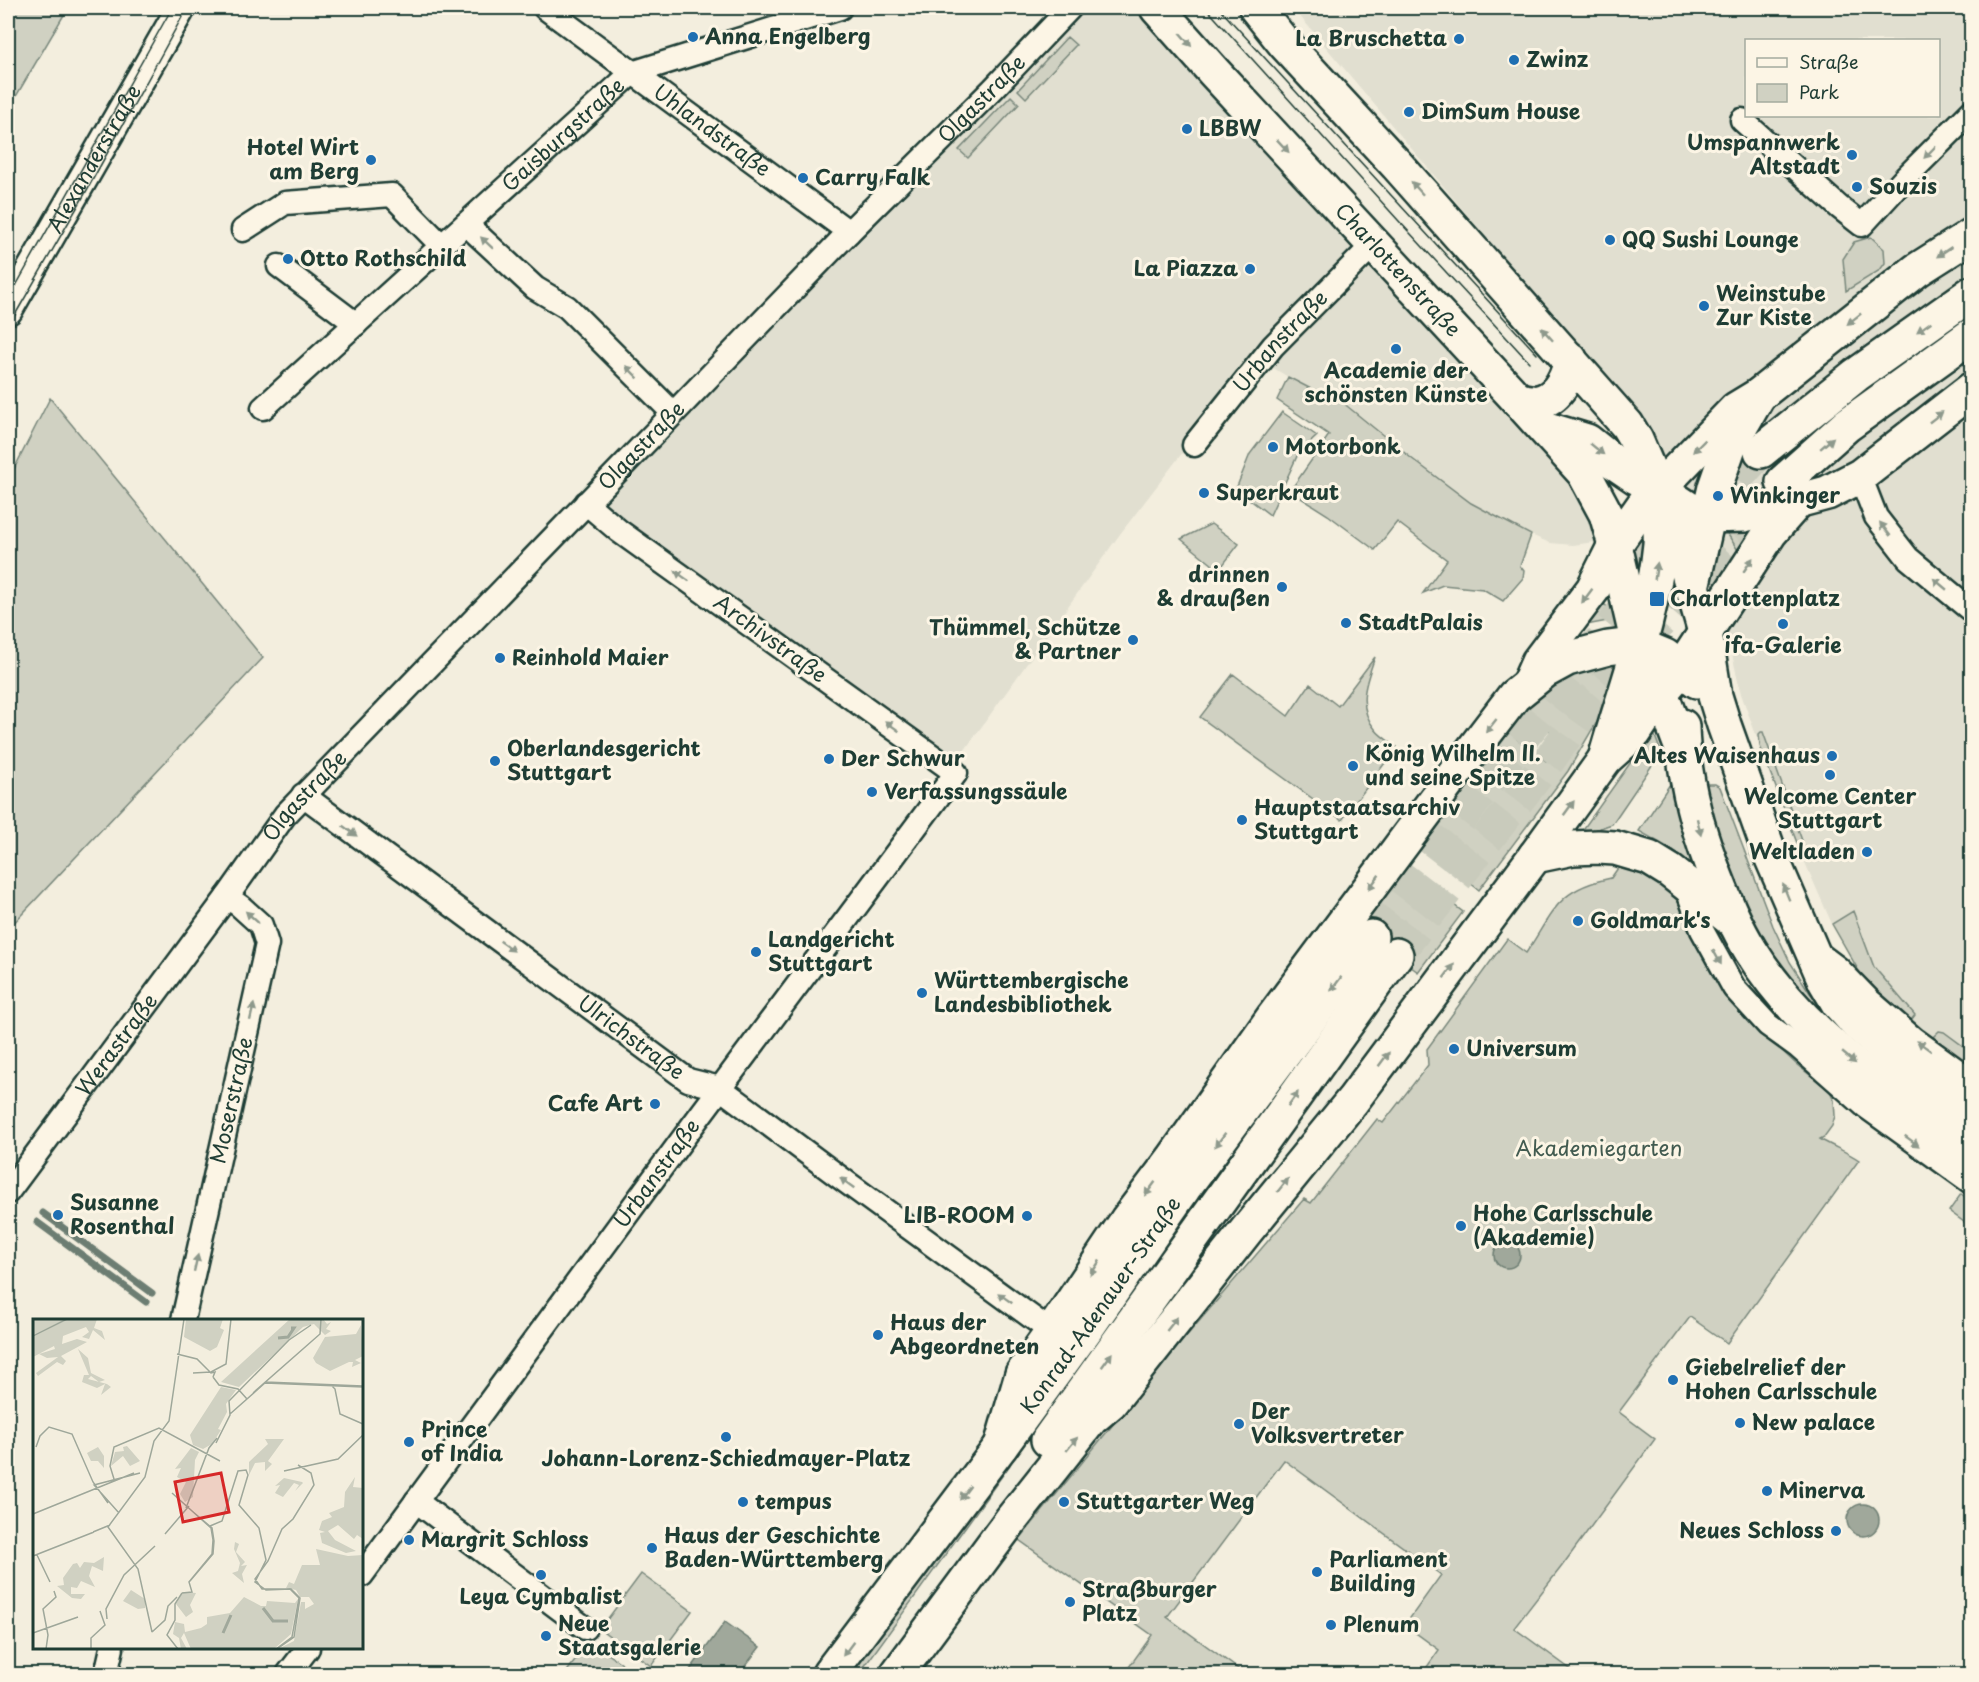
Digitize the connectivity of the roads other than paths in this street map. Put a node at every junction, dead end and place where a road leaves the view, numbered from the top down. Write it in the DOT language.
graph roads {
  1 [pos="181,8"];
  2 [pos="545,8"];
  3 [pos="840,8"];
  4 [pos="1070,8"];
  5 [pos="1157,8"];
  6 [pos="1256,8"];
  7 [pos="632,73"];
  8 [pos="1971,111"];
  9 [pos="1742,120"];
  10 [pos="466,224"];
  11 [pos="243,230"];
  12 [pos="849,232"];
  13 [pos="1971,235"];
  14 [pos="1374,244"];
  15 [pos="442,246"];
  16 [pos="279,266"];
  17 [pos="1971,293"];
  18 [pos="8,310"];
  19 [pos="356,324"];
  20 [pos="1971,335"];
  21 [pos="1570,359"];
  22 [pos="1971,389"];
  23 [pos="1759,395"];
  24 [pos="1518,400"];
  25 [pos="263,408"];
  26 [pos="673,413"];
  27 [pos="1544,428"];
  28 [pos="1752,439"];
  29 [pos="1194,445"];
  30 [pos="1860,476"];
  31 [pos="1656,487"];
  32 [pos="1790,491"];
  33 [pos="586,503"];
  34 [pos="1708,516"];
  35 [pos="1615,545"];
  36 [pos="1692,584"];
  37 [pos="1971,611"];
  38 [pos="1705,632"];
  39 [pos="1639,649"];
  40 [pos="1587,654"];
  41 [pos="1682,668"];
  42 [pos="1530,682"];
  43 [pos="1626,688"];
  44 [pos="1661,693"];
  45 [pos="1715,696"];
  46 [pos="1682,749"];
  47 [pos="1605,759"];
  48 [pos="1739,765"];
  49 [pos="956,774"];
  50 [pos="1689,783"];
  51 [pos="303,795"];
  52 [pos="1535,856"];
  53 [pos="1685,884"];
  54 [pos="227,897"];
  55 [pos="1734,922"];
  56 [pos="1809,946"];
  57 [pos="1770,979"];
  58 [pos="1797,1046"];
  59 [pos="1971,1081"];
  60 [pos="720,1088"];
  61 [pos="1971,1114"];
  62 [pos="1971,1153"];
  63 [pos="1971,1183"];
  64 [pos="8,1192"];
  65 [pos="183,1319"];
  66 [pos="1052,1332"];
  67 [pos="1001,1446"];
  68 [pos="1010,1491"];
  69 [pos="417,1501"];
  70 [pos="1007,1526"];
  71 [pos="363,1574"];
  72 [pos="585,1628"];
  73 [pos="112,1649"];
  74 [pos="307,1649"];
  75 [pos="106,1674"];
  76 [pos="288,1674"];
  77 [pos="829,1674"];
  78 [pos="878,1674"];
  79 [pos="897,1674"];
  1 -- 18 [label="street, Alexanderstraße"];
  2 -- 7 [label="street, Uhlandstraße"];
  3 -- 7 [label="street, Gaisburgstraße"];
  4 -- 12 [label="street, Olgastraße"];
  5 -- 14 [label="main road, Charlottenstraße, one-way"];
  21 -- 6 [label="main road, one-way"];
  7 -- 10 [label="street, Gaisburgstraße"];
  7 -- 12 [label="street, Uhlandstraße"];
  8 -- 9 [label="street, one-way"];
  10 -- 15 [label="street, Gaisburgstraße"];
  26 -- 10 [label="street, one-way"];
  11 -- 15 [label="street"];
  12 -- 26 [label="street, Olgastraße"];
  13 -- 23 [label="main road, one-way"];
  14 -- 24 [label="main road, Charlottenstraße"];
  14 -- 29 [label="street, Urbanstraße"];
  15 -- 19 [label="street, Gaisburgstraße"];
  16 -- 19 [label="street"];
  17 -- 28 [label="main road, one-way"];
  19 -- 25 [label="street, Gaisburgstraße"];
  32 -- 20 [label="main road, one-way"];
  21 -- 24 [label="main road"];
  21 -- 31 [label="main road"];
  30 -- 22 [label="main road, one-way"];
  23 -- 28 [label="main road"];
  23 -- 31 [label="main road, one-way"];
  24 -- 27 [label="main road, Charlottenstraße"];
  26 -- 33 [label="street, Olgastraße"];
  27 -- 31 [label="main road, one-way"];
  27 -- 35 [label="main road, Charlottenstraße"];
  28 -- 32 [label="main road"];
  28 -- 34 [label="main road"];
  30 -- 32 [label="main road"];
  37 -- 30 [label="street, one-way"];
  31 -- 34 [label="main road"];
  31 -- 35 [label="main road"];
  31 -- 36 [label="main road"];
  39 -- 31 [label="main road, one-way"];
  32 -- 34 [label="main road"];
  38 -- 32 [label="main road, one-way"];
  49 -- 33 [label="street, Archivstraße, one-way"];
  33 -- 51 [label="street, Olgastraße"];
  34 -- 36 [label="main road"];
  35 -- 39 [label="main road"];
  35 -- 42 [label="main road, one-way"];
  36 -- 38 [label="main road"];
  36 -- 41 [label="main road"];
  38 -- 41 [label="main road"];
  38 -- 45 [label="main road"];
  39 -- 40 [label="main road"];
  39 -- 41 [label="main road"];
  39 -- 43 [label="main road"];
  39 -- 44 [label="main road"];
  40 -- 42 [label="main road"];
  40 -- 43 [label="main road"];
  41 -- 44 [label="main road"];
  41 -- 45 [label="main road"];
  41 -- 46 [label="main road"];
  42 -- 66 [label="main road, one-way"];
  43 -- 47 [label="main road"];
  44 -- 46 [label="main road"];
  44 -- 47 [label="main road"];
  45 -- 48 [label="main road"];
  46 -- 50 [label="main road"];
  52 -- 47 [label="main road, one-way"];
  48 -- 50 [label="main road"];
  56 -- 48 [label="main road, one-way"];
  49 -- 60 [label="street, Urbanstraße"];
  50 -- 55 [label="main road, one-way"];
  51 -- 54 [label="street, Olgastraße"];
  51 -- 60 [label="street, Ulrichstraße, one-way"];
  52 -- 53 [label="main road"];
  70 -- 52 [label="main road, one-way"];
  53 -- 55 [label="main road"];
  53 -- 58 [label="street, one-way"];
  54 -- 64 [label="street, Werastraße"];
  65 -- 54 [label="street, Moserstraße, one-way"];
  55 -- 57 [label="main road"];
  59 -- 56 [label="street, one-way"];
  56 -- 61 [label="main road"];
  57 -- 58 [label="street"];
  57 -- 62 [label="main road, one-way"];
  58 -- 63 [label="street, one-way"];
  66 -- 60 [label="street, Ulrichstraße, one-way"];
  60 -- 69 [label="street, Urbanstraße"];
  66 -- 67 [label="main road"];
  68 -- 67 [label="main road, Konrad-Adenauer-Straße, one-way"];
  67 -- 77 [label="main road, Konrad-Adenauer-Straße, one-way"];
  68 -- 70 [label="main road"];
  68 -- 78 [label="main road, Konrad-Adenauer-Straße"];
  69 -- 71 [label="street, Urbanstraße"];
  69 -- 72 [label="street"];
  70 -- 79 [label="main road"];
  73 -- 75 [label="street"];
  74 -- 76 [label="street"];
}
